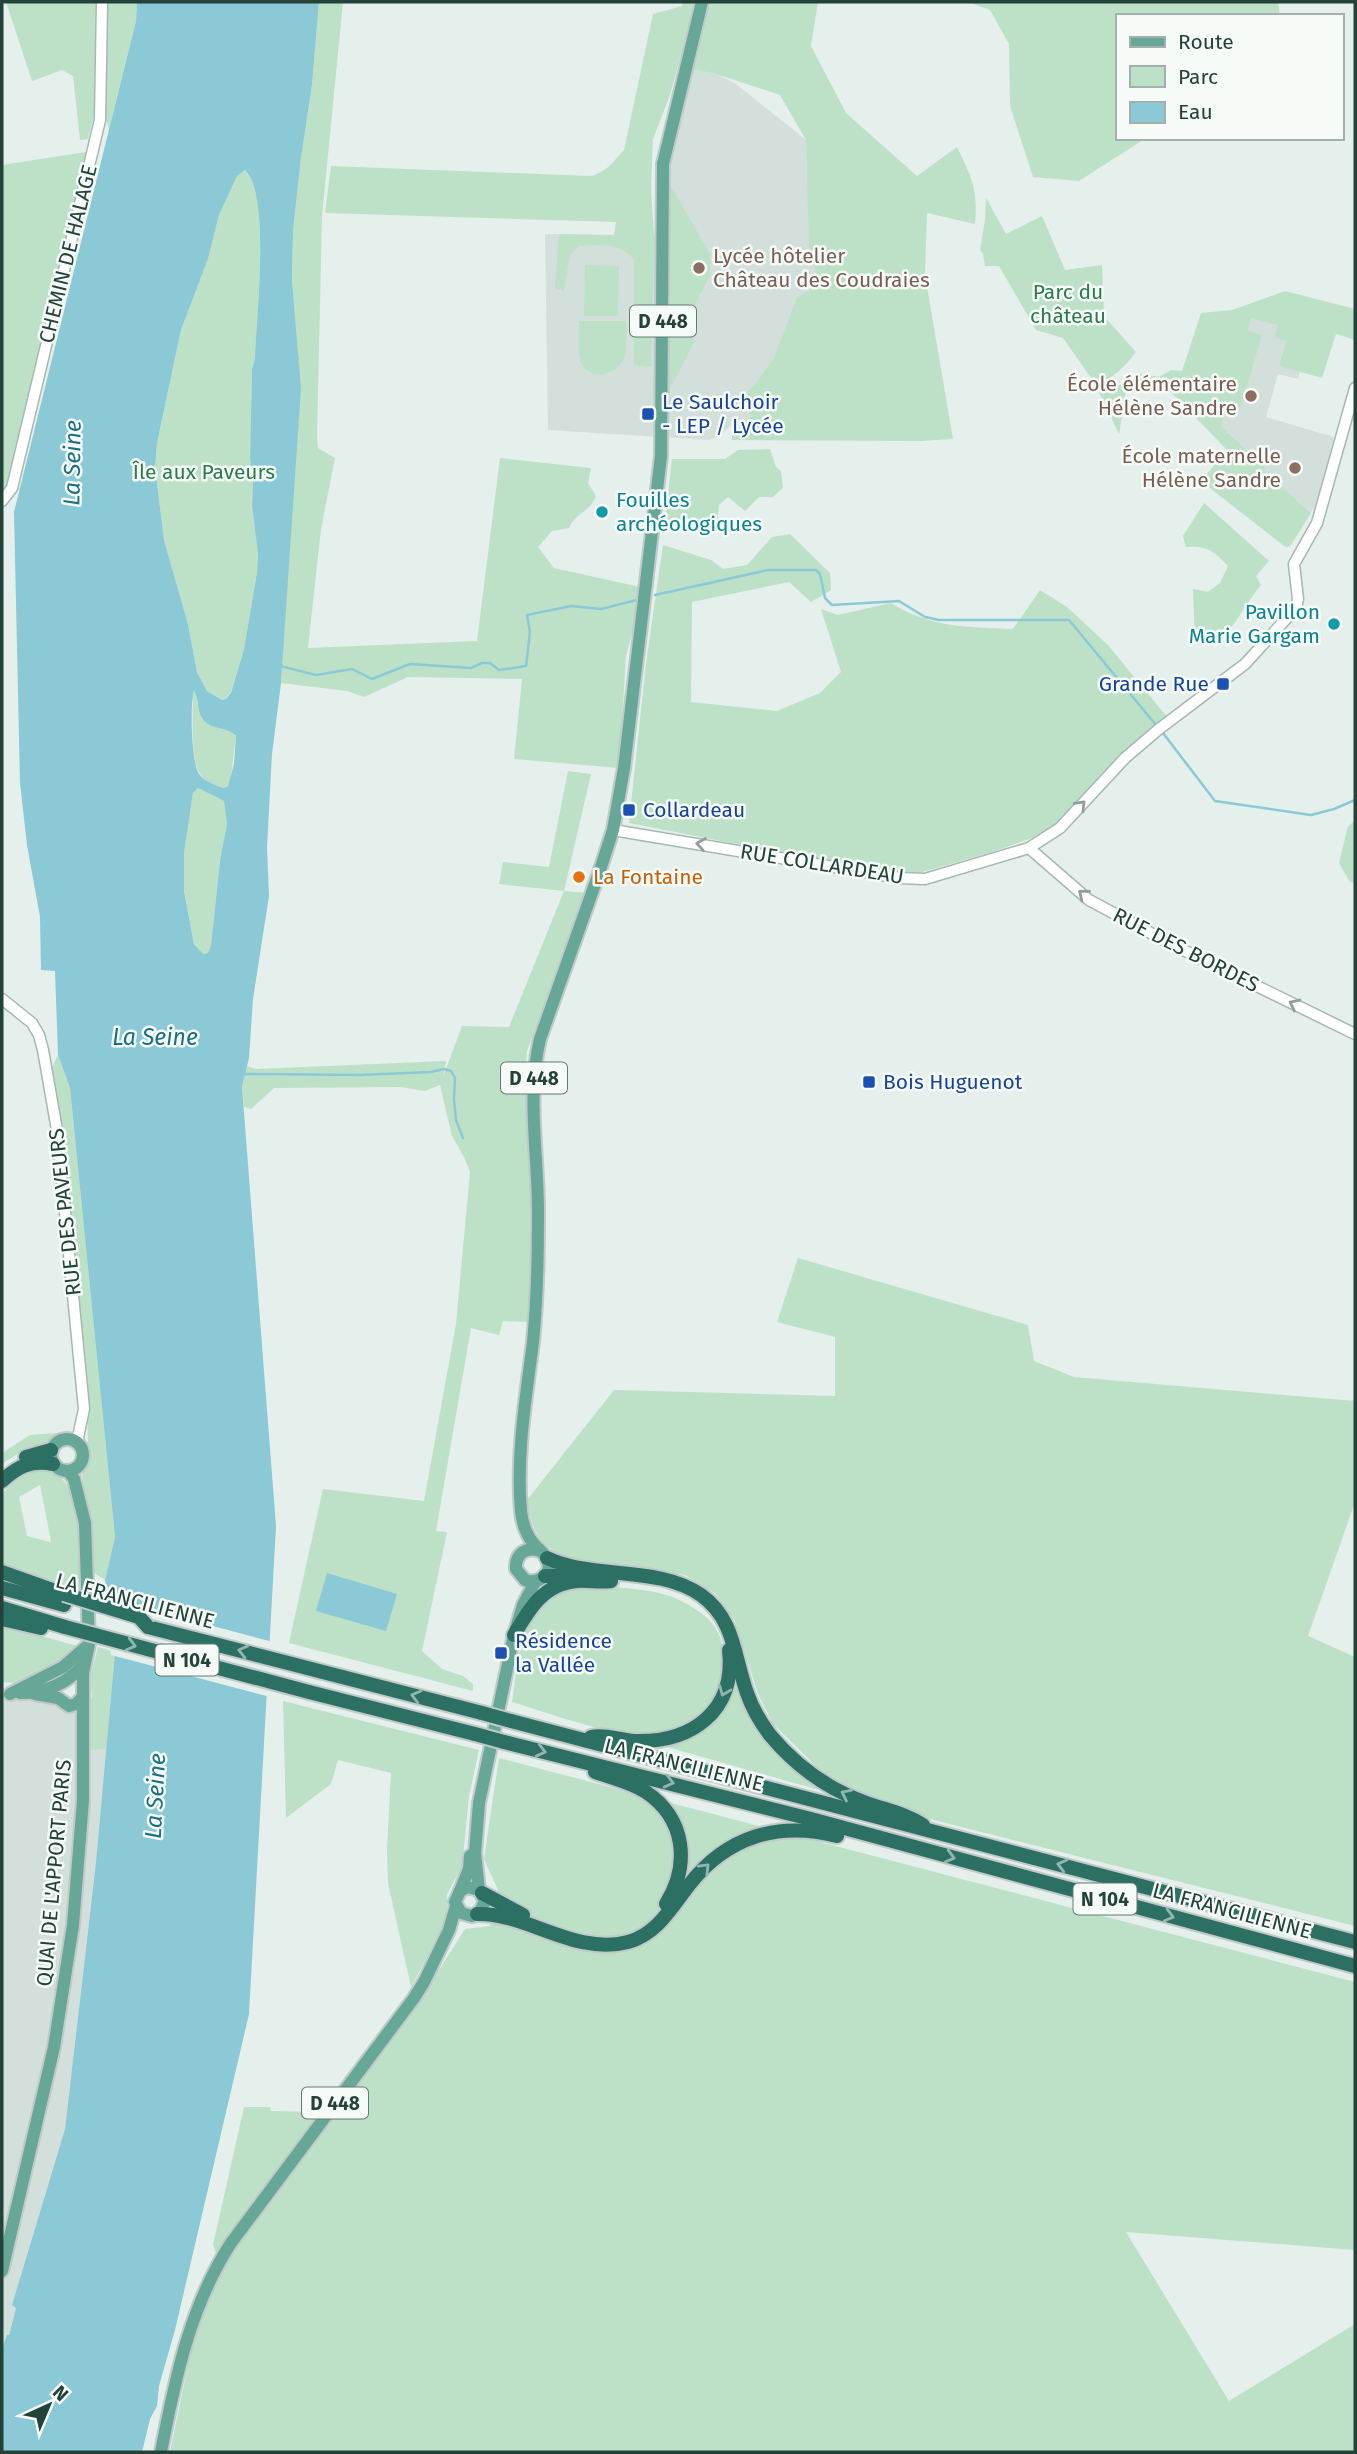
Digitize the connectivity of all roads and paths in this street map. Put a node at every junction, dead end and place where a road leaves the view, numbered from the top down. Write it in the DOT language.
graph roads {
  1 [pos="102,2"];
  2 [pos="702,2"];
  3 [pos="1355,388"];
  4 [pos="2,500"];
  5 [pos="613,830"];
  6 [pos="1029,848"];
  7 [pos="2,999"];
  8 [pos="1355,1034"];
  9 [pos="77,1442"];
  10 [pos="52,1457"];
  11 [pos="2,1471"];
  12 [pos="69,1472"];
  13 [pos="2,1481"];
  14 [pos="524,1525"];
  15 [pos="543,1554"];
  16 [pos="516,1559"];
  17 [pos="2,1572"];
  18 [pos="521,1577"];
  19 [pos="540,1579"];
  20 [pos="611,1581"];
  21 [pos="2,1588"];
  22 [pos="64,1600"];
  23 [pos="2,1608"];
  24 [pos="2,1619"];
  25 [pos="65,1627"];
  26 [pos="514,1635"];
  27 [pos="89,1644"];
  28 [pos="84,1664"];
  29 [pos="64,1692"];
  30 [pos="82,1692"];
  31 [pos="6,1693"];
  32 [pos="84,1723"];
  33 [pos="583,1740"];
  34 [pos="579,1761"];
  35 [pos="930,1830"];
  36 [pos="884,1840"];
  37 [pos="460,1891"];
  38 [pos="480,1891"];
  39 [pos="456,1906"];
  40 [pos="475,1915"];
  41 [pos="445,1939"];
  42 [pos="1355,1942"];
  43 [pos="1355,1966"];
  44 [pos="2,2271"];
  45 [pos="161,2452"];
  1 -- 4 [label="street, CHEMIN DE HALAGE"];
  2 -- 5 [label="main road, D 448"];
  6 -- 3 [label="street, one-way"];
  6 -- 5 [label="street, RUE COLLARDEAU, one-way"];
  5 -- 14 [label="main road, D 448"];
  8 -- 6 [label="street, RUE DES BORDES, one-way"];
  7 -- 9 [label="street, RUE DES PAVEURS"];
  9 -- 10 [label="main road"];
  9 -- 12 [label="main road"];
  10 -- 11 [label="highway"];
  10 -- 12 [label="main road"];
  10 -- 13 [label="highway"];
  12 -- 27 [label="main road, QUAI DE L'APPORT PARIS"];
  14 -- 15 [label="main road, D 448"];
  14 -- 16 [label="main road, D 448"];
  15 -- 16 [label="main road"];
  15 -- 19 [label="main road"];
  35 -- 15 [label="highway, one-way"];
  16 -- 18 [label="main road"];
  17 -- 22 [label="highway"];
  18 -- 19 [label="main road"];
  18 -- 37 [label="main road"];
  19 -- 20 [label="highway"];
  19 -- 26 [label="main road"];
  20 -- 26 [label="highway"];
  20 -- 33 [label="highway, one-way"];
  21 -- 22 [label="highway, LA FRANCILIENNE"];
  33 -- 22 [label="highway, LA FRANCILIENNE / N 104, one-way, bridge"];
  23 -- 25 [label="highway, LA FRANCILIENNE / N 104"];
  24 -- 25 [label="highway"];
  25 -- 34 [label="highway, LA FRANCILIENNE / N 104, one-way, bridge"];
  26 -- 38 [label="main road"];
  27 -- 28 [label="main road, QUAI DE L'APPORT PARIS"];
  27 -- 31 [label="main road"];
  28 -- 29 [label="main road"];
  28 -- 30 [label="main road, QUAI DE L'APPORT PARIS"];
  29 -- 30 [label="main road"];
  29 -- 30 [label="main road"];
  29 -- 31 [label="main road"];
  29 -- 32 [label="main road"];
  30 -- 32 [label="main road, QUAI DE L'APPORT PARIS"];
  32 -- 44 [label="main road, QUAI DE L'APPORT PARIS"];
  33 -- 35 [label="highway, LA FRANCILIENNE / N 104"];
  34 -- 36 [label="highway, LA FRANCILIENNE / N 104, one-way"];
  34 -- 38 [label="highway"];
  42 -- 35 [label="highway, LA FRANCILIENNE / N 104, one-way"];
  40 -- 36 [label="highway, one-way"];
  36 -- 43 [label="highway, LA FRANCILIENNE / N 104, one-way"];
  37 -- 38 [label="main road"];
  37 -- 39 [label="main road"];
  38 -- 40 [label="main road"];
  39 -- 40 [label="main road"];
  39 -- 41 [label="main road, D 448"];
  40 -- 41 [label="main road, D 448"];
  41 -- 45 [label="main road, D 448"];
}
